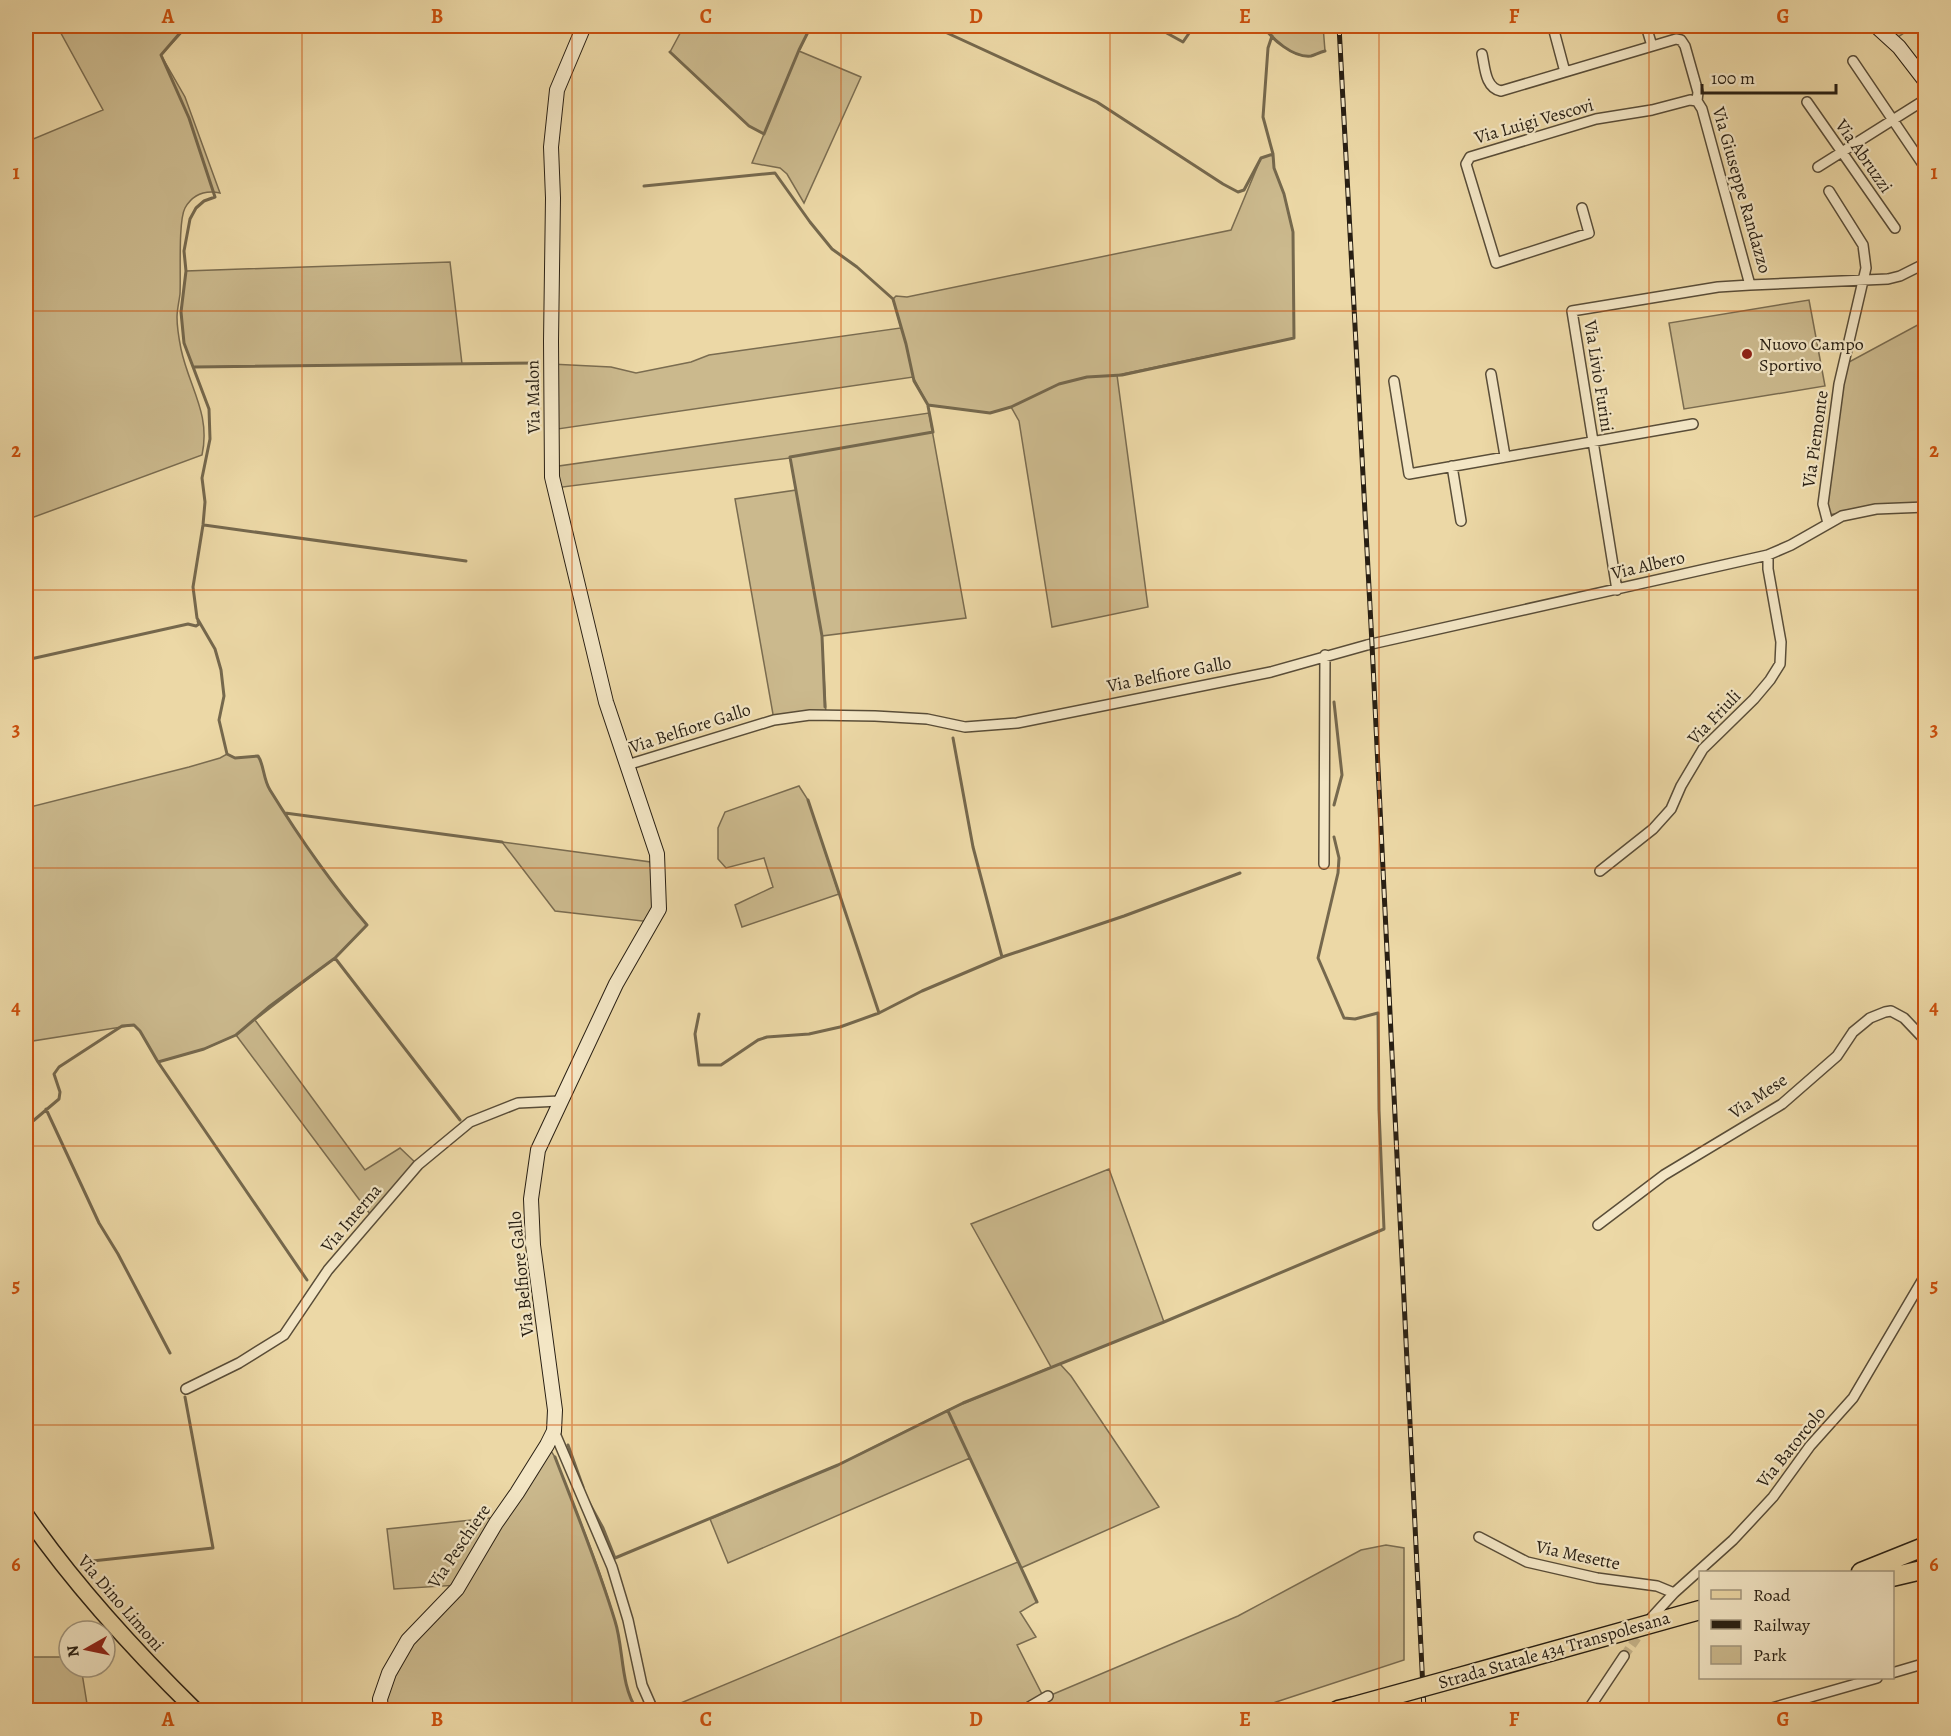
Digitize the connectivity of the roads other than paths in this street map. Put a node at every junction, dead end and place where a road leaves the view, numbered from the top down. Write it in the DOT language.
graph roads {
  1 [pos="584,26"];
  2 [pos="1646,26"];
  3 [pos="1876,26"];
  4 [pos="1553,27"];
  5 [pos="1652,46"];
  6 [pos="1482,54"];
  7 [pos="1853,61"];
  8 [pos="1565,72"];
  9 [pos="1926,82"];
  10 [pos="1926,99"];
  11 [pos="1697,101"];
  12 [pos="1807,102"];
  13 [pos="1892,122"];
  14 [pos="1841,153"];
  15 [pos="1818,167"];
  16 [pos="1926,169"];
  17 [pos="1829,192"];
  18 [pos="1582,208"];
  19 [pos="1895,228"];
  20 [pos="1926,263"];
  21 [pos="1864,281"];
  22 [pos="1750,285"];
  23 [pos="1491,374"];
  24 [pos="1394,381"];
  25 [pos="1693,424"];
  26 [pos="1593,440"];
  27 [pos="1505,456"];
  28 [pos="1452,466"];
  29 [pos="1926,507"];
  30 [pos="1461,521"];
  31 [pos="1828,523"];
  32 [pos="1768,555"];
  33 [pos="1617,590"];
  34 [pos="1372,644"];
  35 [pos="1325,656"];
  36 [pos="627,765"];
  37 [pos="1324,864"];
  38 [pos="1600,871"];
  39 [pos="1926,1038"];
  40 [pos="560,1101"];
  41 [pos="1598,1224"];
  42 [pos="1926,1274"];
  43 [pos="186,1389"];
  44 [pos="555,1410"];
  45 [pos="554,1431"];
  46 [pos="26,1515"];
  47 [pos="1479,1537"];
  48 [pos="1926,1546"];
  49 [pos="1926,1556"];
  50 [pos="1864,1571"];
  51 [pos="1870,1571"];
  52 [pos="1922,1572"];
  53 [pos="1894,1577"];
  54 [pos="1674,1593"];
  55 [pos="1699,1611"];
  56 [pos="1652,1617"];
  57 [pos="1699,1622"];
  58 [pos="1624,1656"];
  59 [pos="1926,1663"];
  60 [pos="1894,1673"];
  61 [pos="1870,1679"];
  62 [pos="1457,1682"];
  63 [pos="1602,1688"];
  64 [pos="1048,1696"];
  65 [pos="1345,1709"];
  66 [pos="195,1710"];
  67 [pos="381,1710"];
  68 [pos="653,1710"];
  69 [pos="1024,1710"];
  70 [pos="1373,1710"];
  71 [pos="1579,1710"];
  72 [pos="1588,1710"];
  73 [pos="1764,1710"];
  1 -- 36 [label="street, Via Malon"];
  2 -- 5 [label="street"];
  3 -- 9 [label="street"];
  4 -- 8 [label="street"];
  5 -- 8 [label="street"];
  5 -- 11 [label="street, Via Giuseppe Randazzo"];
  6 -- 8 [label="street"];
  7 -- 13 [label="street"];
  10 -- 13 [label="street"];
  11 -- 18 [label="street, Via Luigi Vescovi"];
  11 -- 22 [label="street, Via Giuseppe Randazzo"];
  12 -- 14 [label="street, Via Abruzzi"];
  13 -- 14 [label="street"];
  13 -- 16 [label="street"];
  14 -- 15 [label="street"];
  14 -- 19 [label="street, Via Abruzzi"];
  17 -- 21 [label="street, Via Piemonte"];
  20 -- 21 [label="street, Via Giuseppe Randazzo"];
  21 -- 22 [label="street, Via Giuseppe Randazzo"];
  21 -- 31 [label="street, Via Piemonte"];
  22 -- 26 [label="street, Via Livio Furini"];
  23 -- 27 [label="street"];
  24 -- 28 [label="street"];
  25 -- 26 [label="street"];
  26 -- 27 [label="street"];
  26 -- 33 [label="street, Via Livio Furini"];
  27 -- 28 [label="street"];
  28 -- 30 [label="street"];
  29 -- 31 [label="street, Via Albero"];
  31 -- 32 [label="street, Via Albero"];
  32 -- 33 [label="street, Via Albero"];
  32 -- 38 [label="street, Via Friuli"];
  33 -- 34 [label="street, Via Albero"];
  34 -- 35 [label="street, Via Belfiore Gallo"];
  35 -- 36 [label="street, Via Belfiore Gallo"];
  35 -- 37 [label="street"];
  36 -- 40 [label="street, Via Belfiore Gallo"];
  39 -- 41 [label="street, Via Mese"];
  40 -- 43 [label="street, Via Interna"];
  40 -- 44 [label="street, Via Belfiore Gallo"];
  42 -- 54 [label="street, Via Batorcolo"];
  44 -- 45 [label="street, Via Peschiere"];
  45 -- 67 [label="street, Via Peschiere"];
  45 -- 68 [label="street, Via Peschiere"];
  46 -- 66 [label="main road, Via Dino Limoni"];
  47 -- 54 [label="street, Via Mesette"];
  48 -- 50 [label="highway"];
  49 -- 51 [label="highway"];
  52 -- 53 [label="highway"];
  54 -- 56 [label="street, Via Batorcolo"];
  55 -- 62 [label="highway, Strada Statale 434 Transpolesana"];
  57 -- 62 [label="highway, Strada Statale 434 Transpolesana"];
  58 -- 63 [label="street"];
  59 -- 60 [label="street"];
  61 -- 73 [label="street"];
  62 -- 65 [label="highway, Strada Statale 434 Transpolesana, bridge"];
  62 -- 70 [label="highway, Strada Statale 434 Transpolesana"];
  63 -- 71 [label="street"];
  63 -- 72 [label="street"];
  64 -- 69 [label="street"];
}
